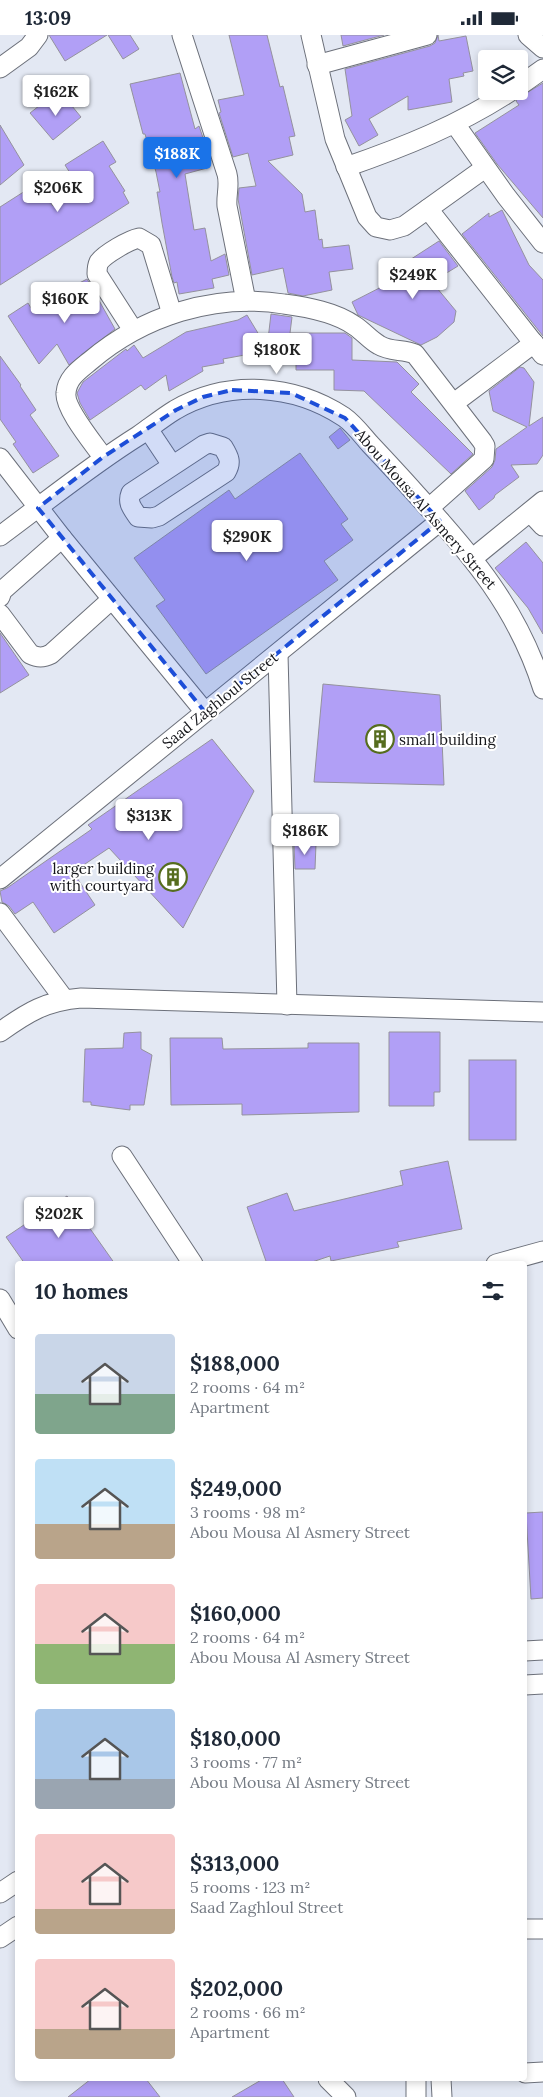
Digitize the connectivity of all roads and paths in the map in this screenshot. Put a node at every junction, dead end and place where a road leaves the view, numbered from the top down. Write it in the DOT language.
graph roads {
  1 [pos="38,35"];
  2 [pos="182,35"];
  3 [pos="311,35"];
  4 [pos="427,35"];
  5 [pos="528,35"];
  6 [pos="543,48"];
  7 [pos="317,65"];
  8 [pos="0,68"];
  9 [pos="543,69"];
  10 [pos="528,80"];
  11 [pos="496,100"];
  12 [pos="455,124"];
  13 [pos="346,167"];
  14 [pos="485,168"];
  15 [pos="428,209"];
  16 [pos="543,243"];
  17 [pos="246,301"];
  18 [pos="172,314"];
  19 [pos="134,331"];
  20 [pos="538,349"];
  21 [pos="454,403"];
  22 [pos="148,429"];
  23 [pos="103,457"];
  24 [pos="0,458"];
  25 [pos="172,465"];
  26 [pos="536,506"];
  27 [pos="38,508"];
  28 [pos="435,515"];
  29 [pos="543,526"];
  30 [pos="0,536"];
  31 [pos="62,539"];
  32 [pos="473,559"];
  33 [pos="0,597"];
  34 [pos="112,599"];
  35 [pos="0,614"];
  36 [pos="278,654"];
  37 [pos="540,667"];
  38 [pos="543,689"];
  39 [pos="205,712"];
  40 [pos="1,876"];
  41 [pos="0,913"];
  42 [pos="64,999"];
  43 [pos="288,1005"];
  44 [pos="543,1012"];
  45 [pos="0,1032"];
  46 [pos="122,1156"];
  47 [pos="543,1251"];
  48 [pos="191,1261"];
  49 [pos="507,1261"];
  50 [pos="0,1299"];
  51 [pos="15,1324"];
  52 [pos="543,1650"];
  53 [pos="527,1651"];
  54 [pos="543,1684"];
  55 [pos="527,1685"];
  56 [pos="15,1883"];
  57 [pos="0,1893"];
  58 [pos="527,1929"];
  59 [pos="543,1929"];
  60 [pos="543,2072"];
  61 [pos="527,2073"];
  62 [pos="330,2081"];
  63 [pos="416,2081"];
  64 [pos="441,2081"];
  65 [pos="346,2097"];
  66 [pos="416,2097"];
  67 [pos="442,2097"];
  1 -- 8 [label="street"];
  2 -- 17 [label="street"];
  3 -- 7 [label="street"];
  4 -- 7 [label="street"];
  5 -- 6 [label="street"];
  7 -- 13 [label="street"];
  9 -- 10 [label="street"];
  11 -- 12 [label="street"];
  12 -- 13 [label="street"];
  12 -- 14 [label="street"];
  13 -- 15 [label="street"];
  14 -- 15 [label="street"];
  14 -- 16 [label="street"];
  15 -- 20 [label="street"];
  17 -- 18 [label="street"];
  17 -- 21 [label="street"];
  18 -- 19 [label="street"];
  18 -- 19 [label="street"];
  19 -- 23 [label="street"];
  20 -- 21 [label="street"];
  21 -- 28 [label="street, Saad Zaghloul Street"];
  22 -- 23 [label="street, Abou Mousa Al Asmery Street"];
  22 -- 25 [label="street"];
  22 -- 28 [label="street, Abou Mousa Al Asmery Street"];
  23 -- 27 [label="street, Abou Mousa Al Asmery Street"];
  24 -- 27 [label="street"];
  25 -- 25 [label="street"];
  26 -- 29 [label="street"];
  26 -- 32 [label="street"];
  27 -- 30 [label="street, Abou Mousa Al Asmery Street"];
  27 -- 31 [label="street"];
  28 -- 32 [label="street, Abou Mousa Al Asmery Street"];
  28 -- 36 [label="street, Saad Zaghloul Street"];
  31 -- 33 [label="street"];
  31 -- 34 [label="street"];
  32 -- 37 [label="street, Abou Mousa Al Asmery Street"];
  34 -- 35 [label="street"];
  34 -- 39 [label="street"];
  36 -- 39 [label="street, Saad Zaghloul Street"];
  36 -- 43 [label="street"];
  37 -- 38 [label="street, Abou Mousa Al Asmery Street"];
  39 -- 40 [label="street, Saad Zaghloul Street"];
  41 -- 42 [label="street"];
  42 -- 43 [label="street"];
  42 -- 45 [label="street"];
  43 -- 44 [label="street"];
  46 -- 48 [label="street"];
  47 -- 49 [label="street"];
  50 -- 51 [label="street"];
  52 -- 53 [label="street"];
  54 -- 55 [label="street"];
  56 -- 57 [label="street"];
  58 -- 59 [label="street"];
  60 -- 61 [label="street"];
  62 -- 65 [label="street"];
  63 -- 66 [label="street"];
  64 -- 67 [label="street"];
}
